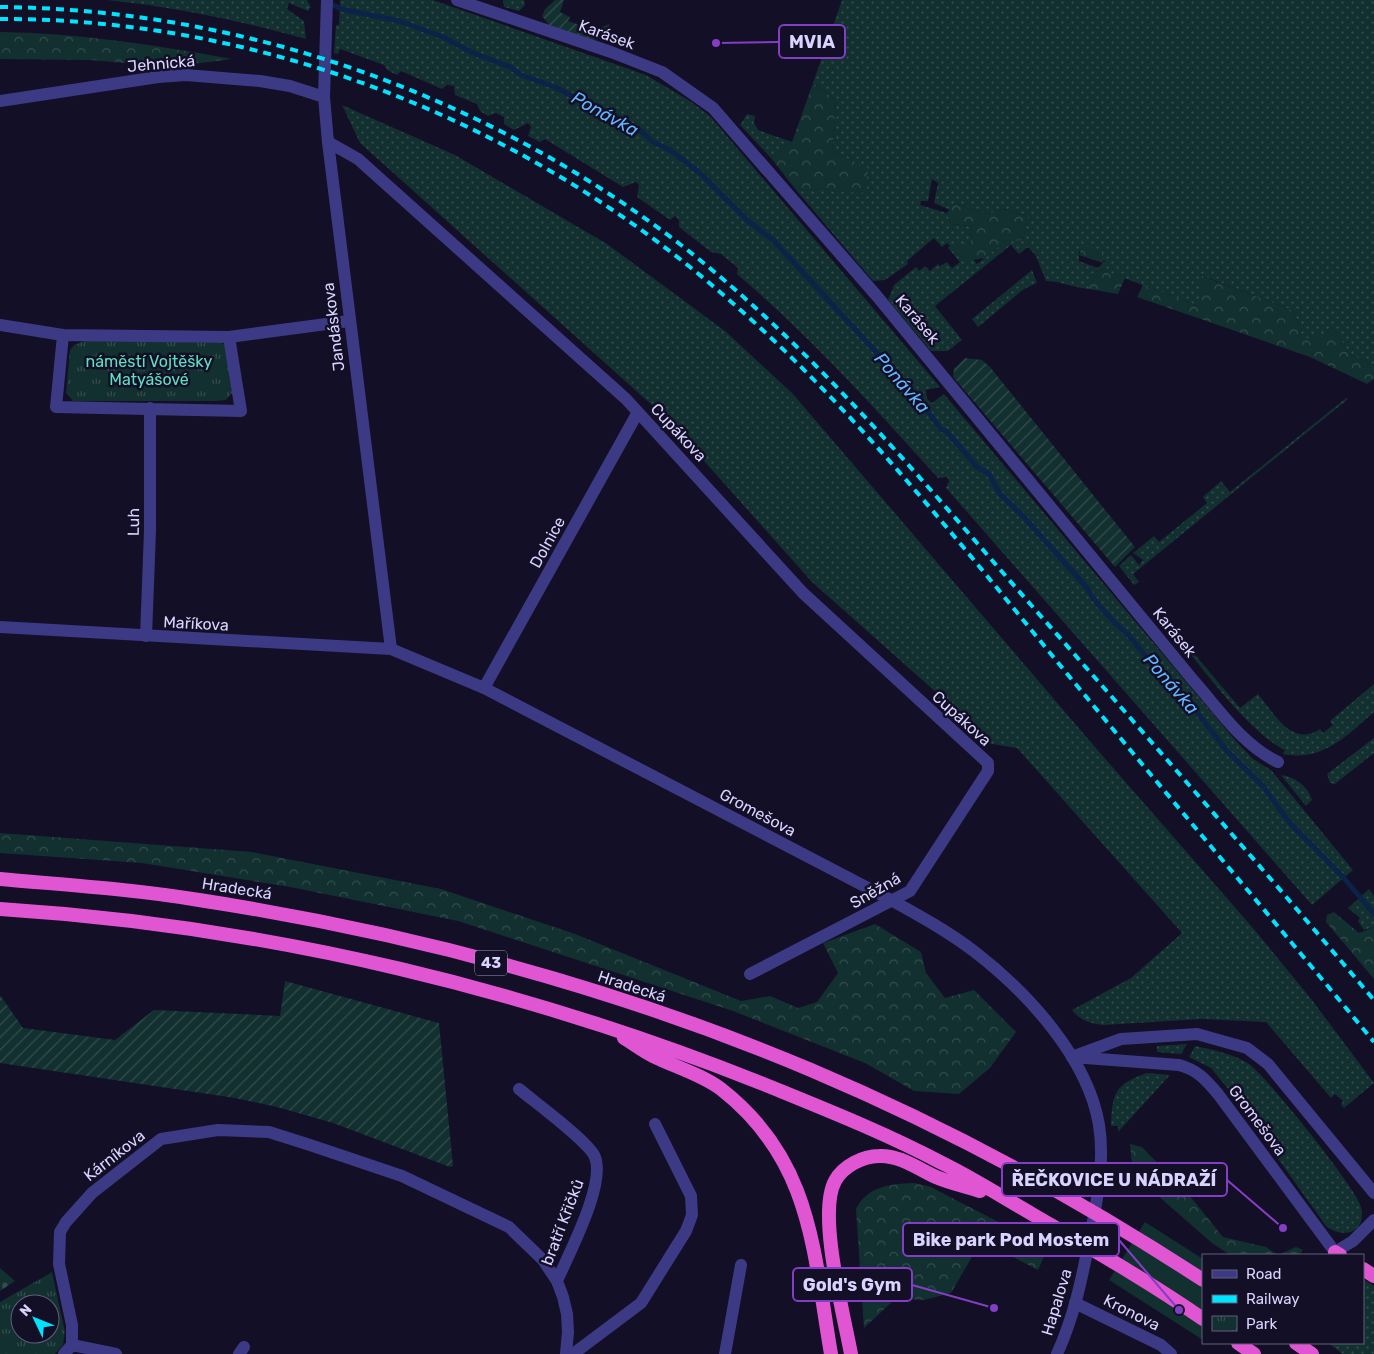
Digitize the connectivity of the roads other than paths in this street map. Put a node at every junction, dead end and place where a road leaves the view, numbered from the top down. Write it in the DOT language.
graph roads {
  1 [pos="327,0"];
  2 [pos="457,0"];
  3 [pos="324,97"];
  4 [pos="0,101"];
  5 [pos="328,142"];
  6 [pos="349,321"];
  7 [pos="0,325"];
  8 [pos="63,335"];
  9 [pos="229,337"];
  10 [pos="150,408"];
  11 [pos="638,412"];
  12 [pos="0,627"];
  13 [pos="146,636"];
  14 [pos="391,648"];
  15 [pos="484,688"];
  16 [pos="1278,762"];
  17 [pos="988,763"];
  18 [pos="0,879"];
  19 [pos="891,900"];
  20 [pos="0,909"];
  21 [pos="750,974"];
  22 [pos="604,1026"];
  23 [pos="1072,1057"];
  24 [pos="519,1089"];
  25 [pos="655,1124"];
  26 [pos="429,1188"];
  27 [pos="1374,1193"];
  28 [pos="1004,1199"];
  29 [pos="1374,1220"];
  30 [pos="1338,1254"];
  31 [pos="742,1265"];
  32 [pos="1202,1279"];
  33 [pos="557,1281"];
  34 [pos="1076,1303"];
  35 [pos="1202,1318"];
  36 [pos="1239,1344"];
  37 [pos="1297,1344"];
  38 [pos="68,1349"];
  39 [pos="116,1354"];
  40 [pos="566,1354"];
  41 [pos="573,1354"];
  42 [pos="725,1354"];
  43 [pos="831,1354"];
  44 [pos="851,1354"];
  45 [pos="1057,1354"];
  46 [pos="1171,1354"];
  47 [pos="1254,1354"];
  48 [pos="1312,1354"];
  1 -- 3 [label="street, Jandáskova"];
  2 -- 16 [label="street, Karásek"];
  3 -- 4 [label="street, Jehnická"];
  3 -- 5 [label="street, Jandáskova"];
  5 -- 6 [label="street, Jandáskova"];
  5 -- 11 [label="street, Cupákova"];
  6 -- 9 [label="street"];
  6 -- 14 [label="street, Jandáskova"];
  7 -- 8 [label="street"];
  8 -- 9 [label="street"];
  8 -- 10 [label="street"];
  9 -- 10 [label="street"];
  10 -- 13 [label="street, Luh"];
  11 -- 15 [label="street, Dolnice"];
  11 -- 17 [label="street, Cupákova"];
  12 -- 13 [label="street, Maříkova"];
  13 -- 14 [label="street, Maříkova"];
  14 -- 15 [label="street, Gromešova"];
  15 -- 19 [label="street, Gromešova"];
  17 -- 19 [label="street, Sněžná"];
  18 -- 32 [label="highway, Hradecká / 43"];
  19 -- 21 [label="street, Sněžná"];
  19 -- 23 [label="street, Gromešova"];
  20 -- 22 [label="highway, 43"];
  22 -- 28 [label="highway, 43"];
  22 -- 43 [label="highway"];
  23 -- 27 [label="street"];
  23 -- 30 [label="street, Gromešova"];
  23 -- 34 [label="street, Hapalova"];
  24 -- 33 [label="street, bratří Křičků"];
  25 -- 41 [label="street"];
  26 -- 33 [label="street, bratří Křičků"];
  26 -- 38 [label="street, Kárníkova"];
  28 -- 35 [label="highway, 43"];
  28 -- 44 [label="highway"];
  29 -- 30 [label="street, Gromešova"];
  31 -- 42 [label="street"];
  33 -- 40 [label="street, bratří Křičků"];
  34 -- 45 [label="street, Hapalova"];
  34 -- 46 [label="street, Kronova"];
  36 -- 47 [label="highway"];
  37 -- 48 [label="highway"];
  38 -- 39 [label="street, Kárníkova"];
}
